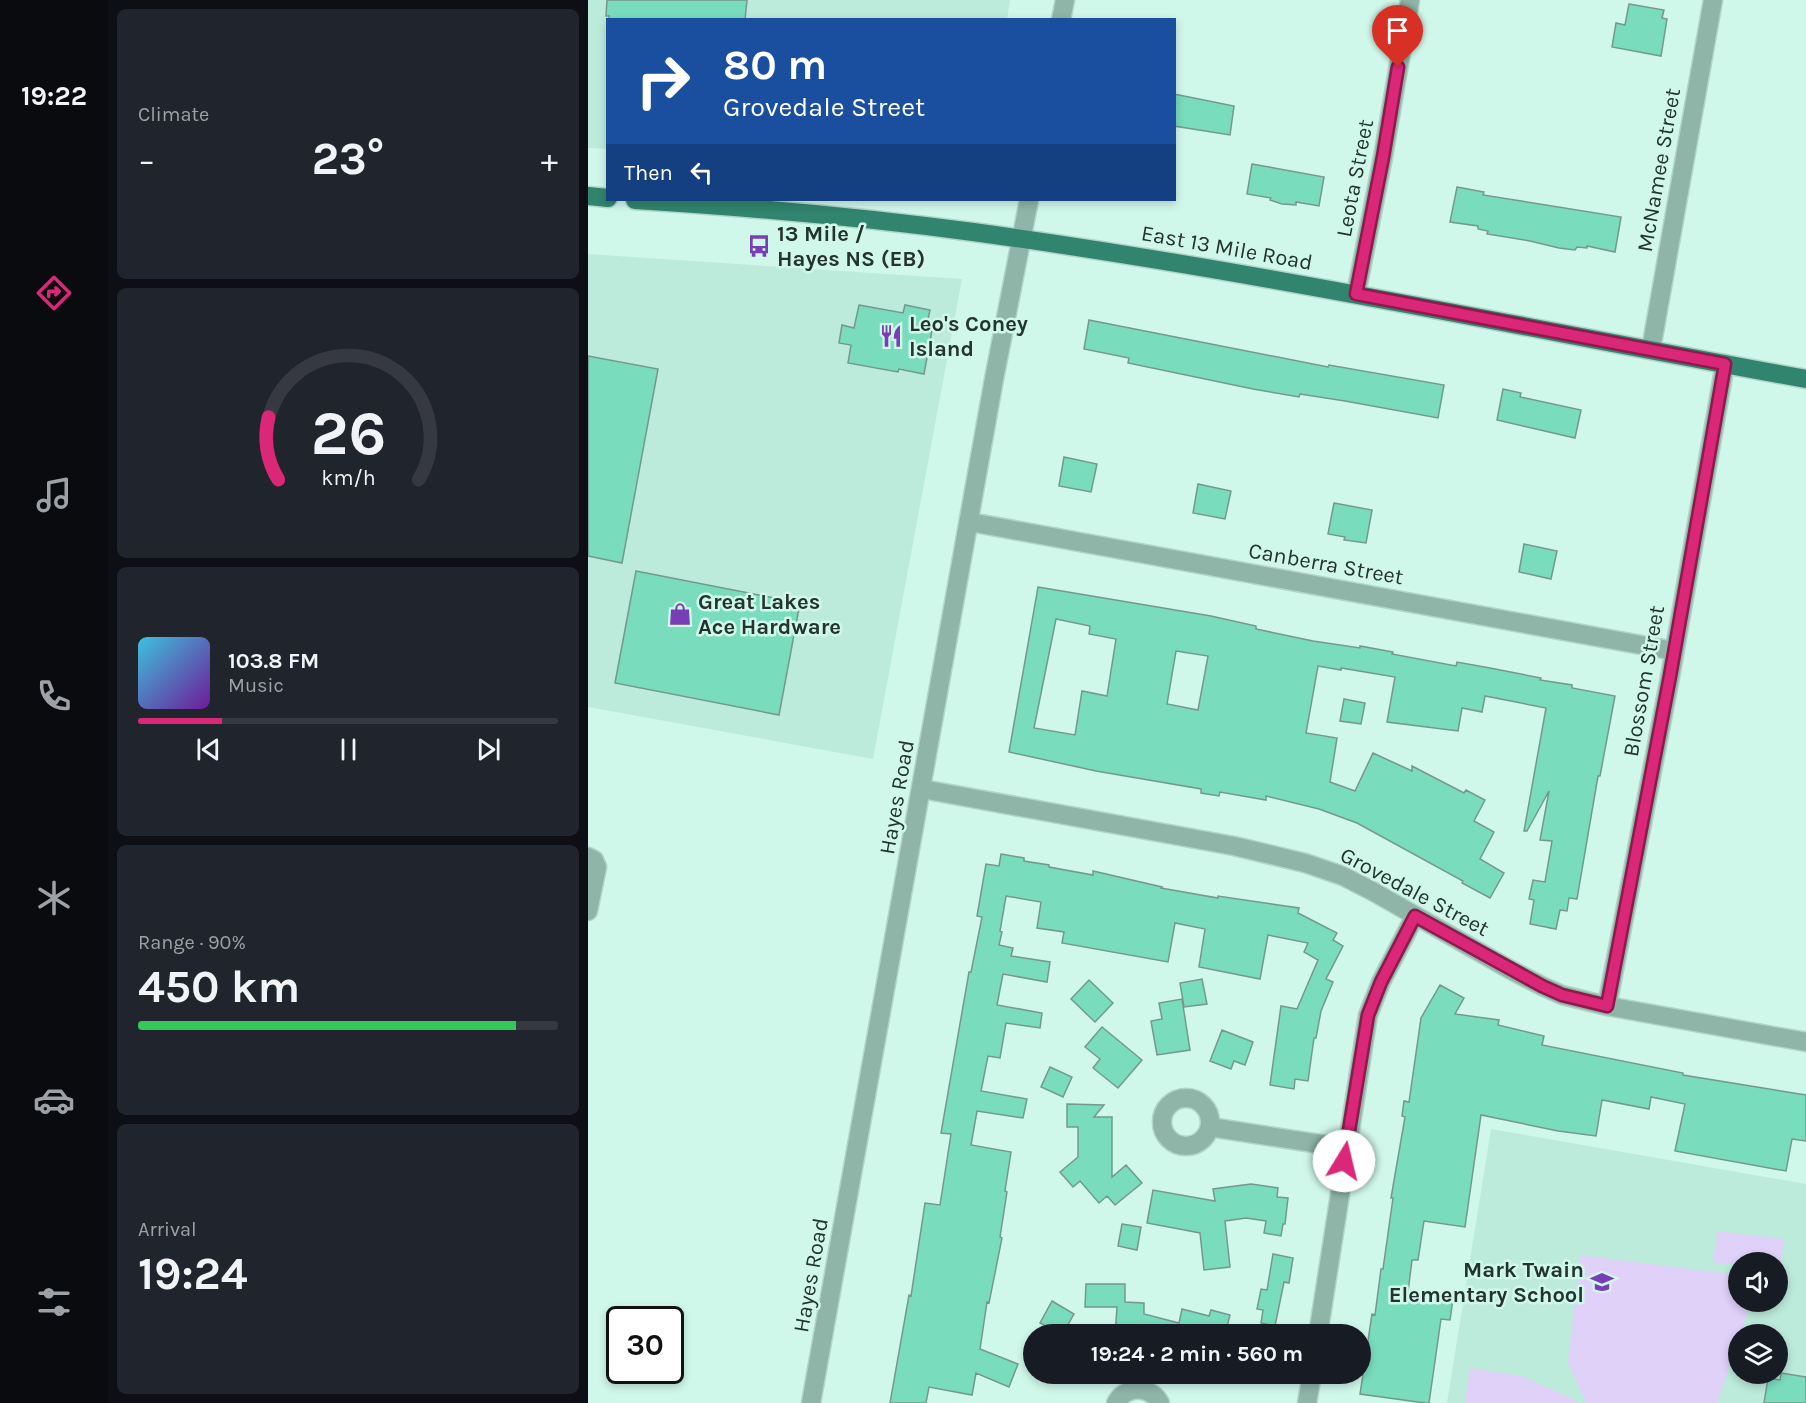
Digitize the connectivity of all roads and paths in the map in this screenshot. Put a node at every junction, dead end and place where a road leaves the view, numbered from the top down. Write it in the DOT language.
graph roads {
  1 [pos="1065,0"];
  2 [pos="1410,0"];
  3 [pos="1713,0"];
  4 [pos="1061,18"];
  5 [pos="588,196"];
  6 [pos="606,198"];
  7 [pos="648,201"];
  8 [pos="1029,201"];
  9 [pos="1021,238"];
  10 [pos="1356,294"];
  11 [pos="1651,350"];
  12 [pos="1725,364"];
  13 [pos="1806,379"];
  14 [pos="970,522"];
  15 [pos="1674,651"];
  16 [pos="922,789"];
  17 [pos="588,857"];
  18 [pos="588,911"];
  19 [pos="1415,916"];
  20 [pos="1607,1006"];
  21 [pos="1806,1042"];
  22 [pos="1210,1127"];
  23 [pos="1346,1148"];
  24 [pos="1320,1324"];
  25 [pos="1310,1384"];
  26 [pos="811,1403"];
  27 [pos="1116,1403"];
  28 [pos="1160,1403"];
  29 [pos="1307,1403"];
  1 -- 4 [label="street"];
  2 -- 10 [label="street, Leota Street"];
  3 -- 11 [label="street, McNamee Street"];
  5 -- 6 [label="main road"];
  7 -- 9 [label="main road, East 13 Mile Road"];
  8 -- 9 [label="street, Hayes Road"];
  9 -- 10 [label="main road, East 13 Mile Road"];
  9 -- 14 [label="street, Hayes Road"];
  10 -- 11 [label="main road, East 13 Mile Road"];
  11 -- 12 [label="main road, East 13 Mile Road"];
  12 -- 13 [label="main road, East 13 Mile Road"];
  12 -- 15 [label="street, Blossom Street"];
  14 -- 15 [label="street, Canberra Street"];
  14 -- 16 [label="street, Hayes Road"];
  15 -- 20 [label="street, Blossom Street"];
  16 -- 19 [label="street, Grovedale Street"];
  16 -- 26 [label="street, Hayes Road"];
  17 -- 18 [label="street"];
  19 -- 20 [label="street, Grovedale Street"];
  19 -- 23 [label="street"];
  20 -- 21 [label="street, Grovedale Street"];
  22 -- 23 [label="street"];
  23 -- 24 [label="street"];
  25 -- 29 [label="street"];
  27 -- 28 [label="street"];
}
